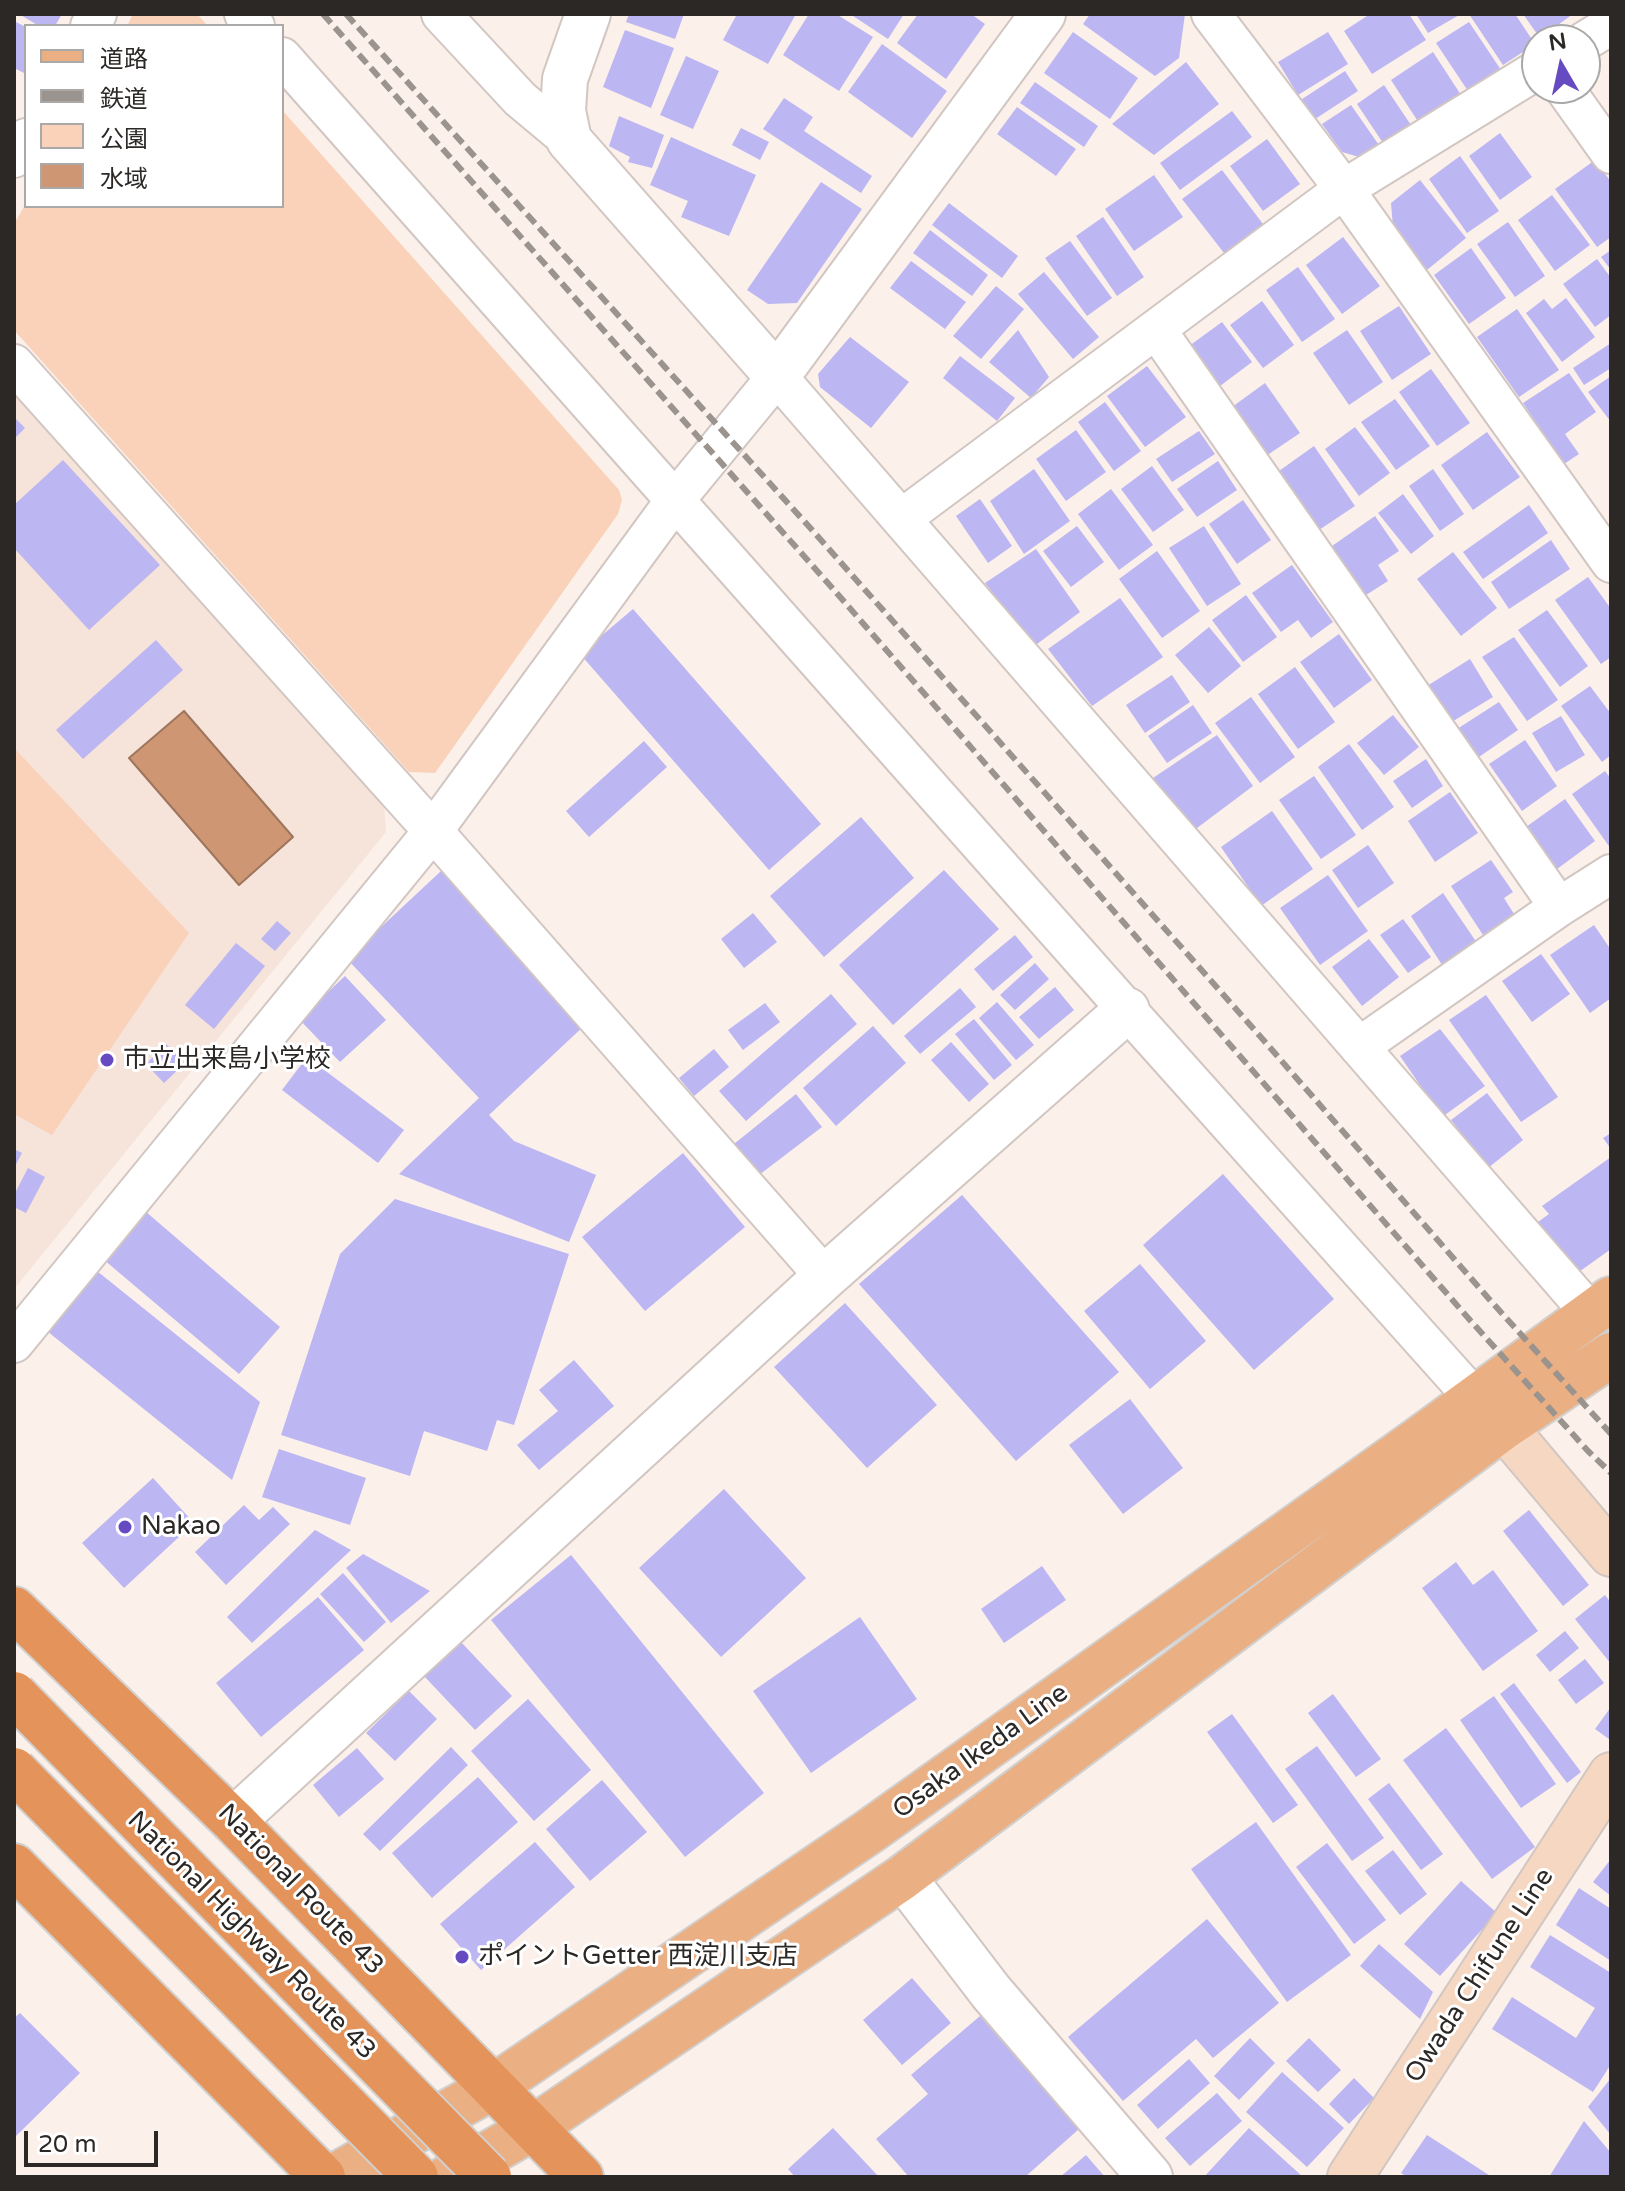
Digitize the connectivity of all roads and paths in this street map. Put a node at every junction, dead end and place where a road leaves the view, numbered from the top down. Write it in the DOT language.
graph roads {
  1 [pos="441,14"];
  2 [pos="588,14"];
  3 [pos="1043,14"];
  4 [pos="1211,14"];
  5 [pos="284,59"];
  6 [pos="1521,80"];
  7 [pos="1575,104"];
  8 [pos="569,140"];
  9 [pos="1611,154"];
  10 [pos="1344,189"];
  11 [pos="1156,329"];
  12 [pos="14,364"];
  13 [pos="777,376"];
  14 [pos="676,499"];
  15 [pos="901,519"];
  16 [pos="1611,563"];
  17 [pos="433,831"];
  18 [pos="1611,874"];
  19 [pos="1559,907"];
  20 [pos="1127,1010"];
  21 [pos="1359,1047"];
  22 [pos="825,1277"];
  23 [pos="1601,1306"];
  24 [pos="14,1343"];
  25 [pos="1611,1355"];
  26 [pos="1489,1413"];
  27 [pos="1611,1554"];
  28 [pos="14,1609"];
  29 [pos="14,1694"];
  30 [pos="14,1770"];
  31 [pos="1611,1775"];
  32 [pos="233,1821"];
  33 [pos="14,1866"];
  34 [pos="903,1877"];
  35 [pos="493,2087"];
  36 [pos="533,2128"];
  37 [pos="323,2177"];
  38 [pos="333,2177"];
  39 [pos="416,2177"];
  40 [pos="448,2177"];
  41 [pos="489,2177"];
  42 [pos="581,2177"];
  43 [pos="1150,2177"];
  44 [pos="1350,2177"];
  1 -- 8 [label="street"];
  2 -- 8 [label="street"];
  3 -- 13 [label="street"];
  4 -- 10 [label="street"];
  5 -- 14 [label="street"];
  6 -- 10 [label="street"];
  7 -- 9 [label="street"];
  8 -- 13 [label="street"];
  10 -- 11 [label="street"];
  10 -- 16 [label="street"];
  11 -- 15 [label="street"];
  11 -- 19 [label="street"];
  12 -- 17 [label="street"];
  13 -- 14 [label="street"];
  13 -- 15 [label="street"];
  14 -- 17 [label="street"];
  14 -- 20 [label="street"];
  15 -- 21 [label="street"];
  17 -- 22 [label="street"];
  17 -- 24 [label="street"];
  18 -- 19 [label="street"];
  19 -- 21 [label="street"];
  20 -- 22 [label="street"];
  20 -- 26 [label="street"];
  21 -- 23 [label="street"];
  22 -- 32 [label="street"];
  23 -- 26 [label="main road, Osaka Ikeda Line"];
  25 -- 26 [label="main road, Osaka Ikeda Line"];
  26 -- 27 [label="main road"];
  26 -- 34 [label="main road, Osaka Ikeda Line"];
  26 -- 35 [label="main road, Osaka Ikeda Line"];
  28 -- 32 [label="highway, National Route 43"];
  29 -- 41 [label="highway, National Highway Route 43, bridge"];
  30 -- 39 [label="highway, National Highway Route 43, bridge"];
  31 -- 44 [label="main road, Owada Chifune Line"];
  32 -- 35 [label="highway, National Route 43"];
  33 -- 37 [label="highway"];
  34 -- 36 [label="main road, Osaka Ikeda Line"];
  34 -- 43 [label="street"];
  35 -- 36 [label="highway, National Route 43"];
  35 -- 38 [label="main road, Osaka Ikeda Line"];
  36 -- 40 [label="main road, Osaka Ikeda Line"];
  36 -- 42 [label="highway, National Route 43"];
}
